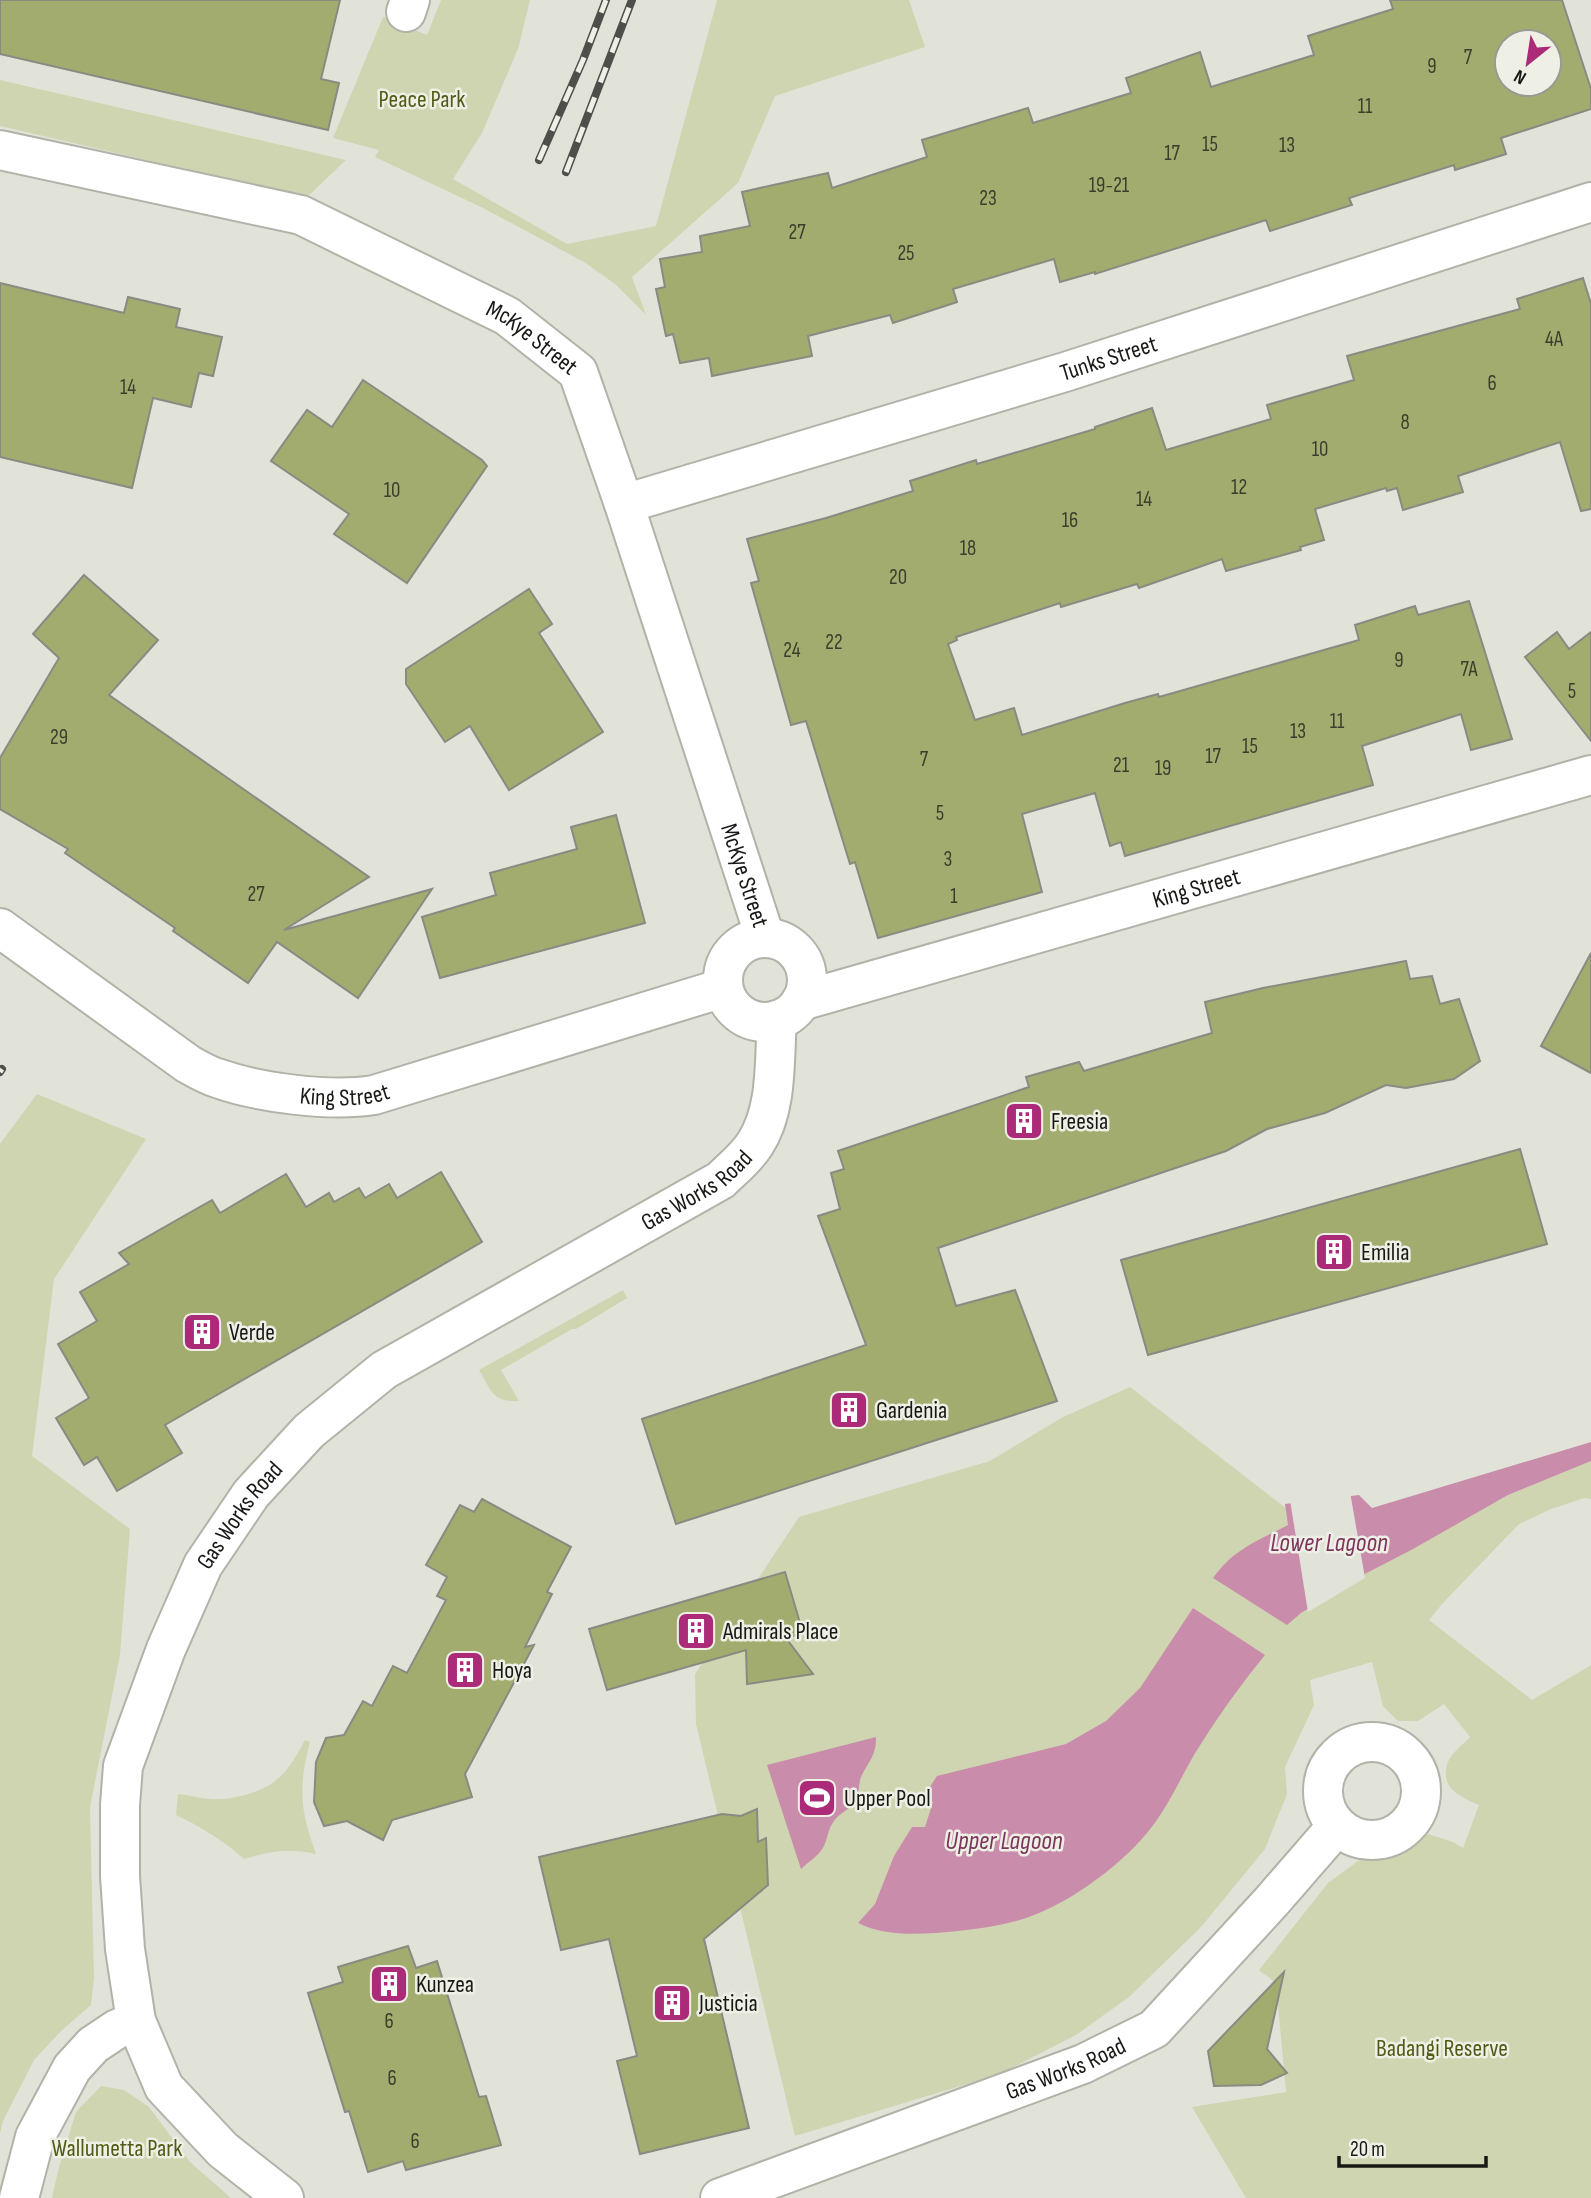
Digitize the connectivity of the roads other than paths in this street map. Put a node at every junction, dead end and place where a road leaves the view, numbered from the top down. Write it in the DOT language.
graph roads {
  1 [pos="0,150"];
  2 [pos="1591,202"];
  3 [pos="624,504"];
  4 [pos="1591,775"];
  5 [pos="0,929"];
  6 [pos="765,937"];
  7 [pos="723,988"];
  8 [pos="789,1011"];
  9 [pos="1337,1826"];
  10 [pos="136,2021"];
  11 [pos="19,2198"];
  12 [pos="285,2198"];
  13 [pos="720,2198"];
  1 -- 3 [label="street, McKye Street"];
  2 -- 3 [label="street, Tunks Street"];
  3 -- 6 [label="street, McKye Street"];
  4 -- 8 [label="street, King Street"];
  5 -- 7 [label="street, King Street"];
  6 -- 7 [label="street"];
  6 -- 8 [label="street"];
  7 -- 8 [label="street"];
  8 -- 10 [label="street, Gas Works Road"];
  9 -- 13 [label="street, Gas Works Road"];
  10 -- 11 [label="street"];
  10 -- 12 [label="street, Gas Works Road"];
}
